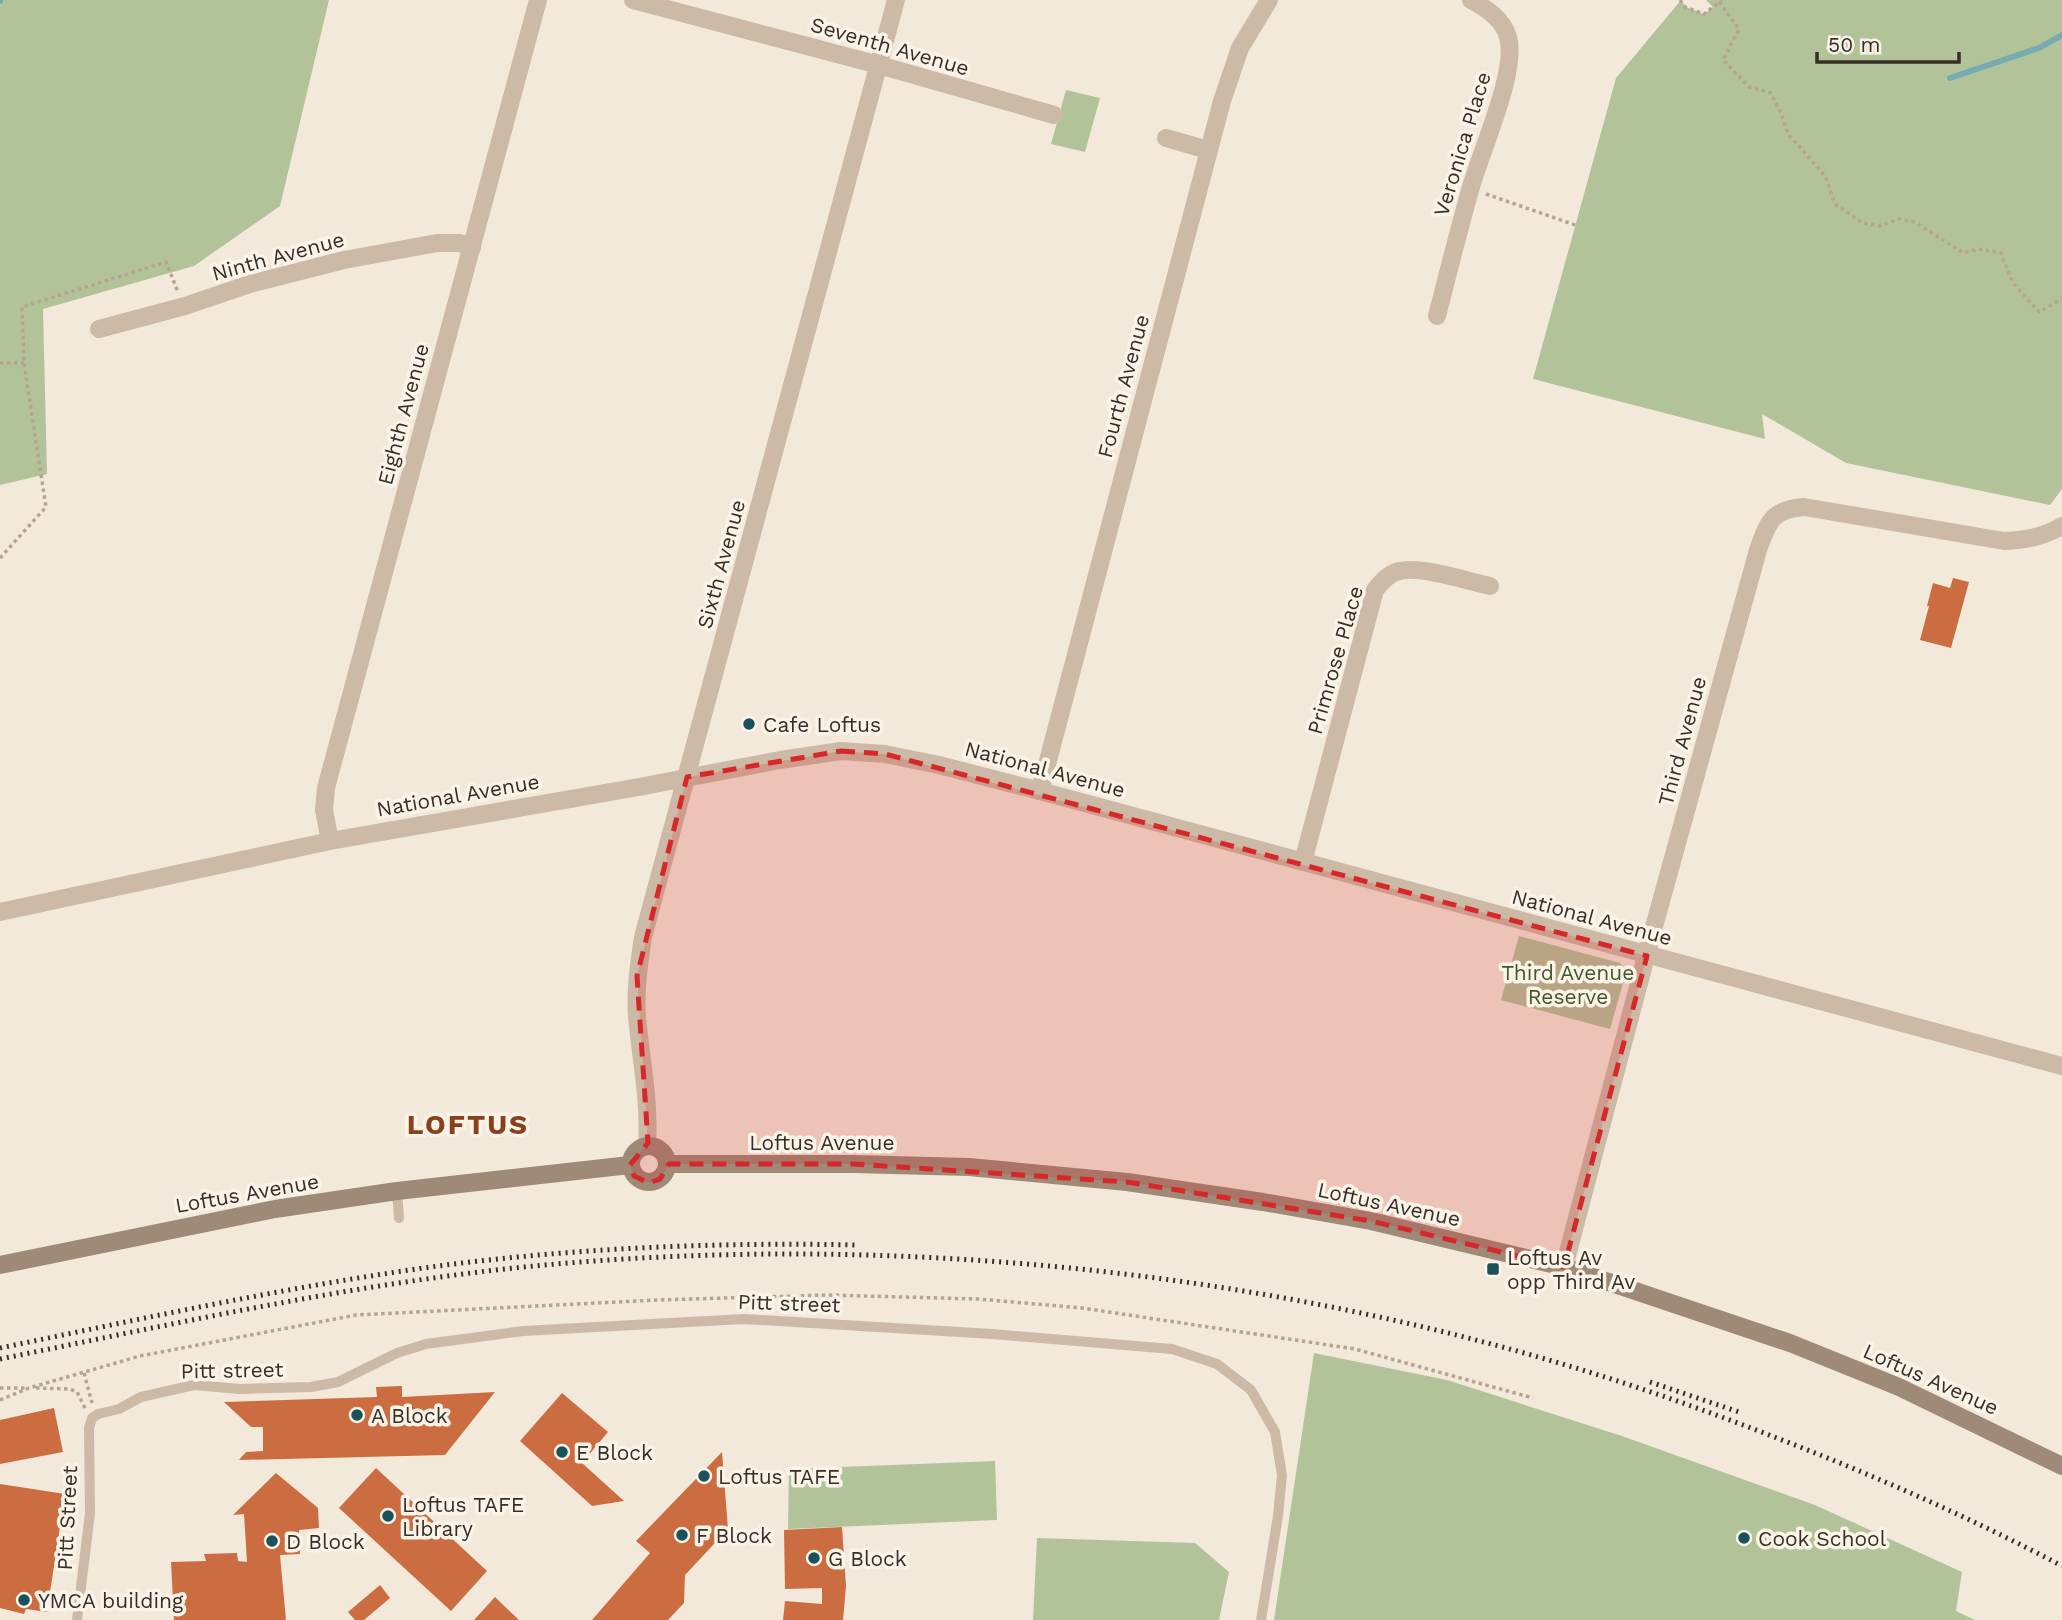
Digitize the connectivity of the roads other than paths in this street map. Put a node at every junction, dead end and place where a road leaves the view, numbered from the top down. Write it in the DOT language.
graph roads {
  1 [pos="538,0"];
  2 [pos="633,0"];
  3 [pos="896,0"];
  4 [pos="1269,0"];
  5 [pos="1471,0"];
  6 [pos="879,65"];
  7 [pos="1054,115"];
  8 [pos="1166,138"];
  9 [pos="1208,150"];
  10 [pos="472,247"];
  11 [pos="1437,316"];
  12 [pos="99,329"];
  13 [pos="2062,526"];
  14 [pos="1490,586"];
  15 [pos="687,777"];
  16 [pos="1040,791"];
  17 [pos="330,841"];
  18 [pos="1303,862"];
  19 [pos="0,912"];
  20 [pos="1647,956"];
  21 [pos="2062,1066"];
  22 [pos="648,1146"];
  23 [pos="667,1164"];
  24 [pos="631,1165"];
  25 [pos="397,1191"];
  26 [pos="399,1218"];
  27 [pos="0,1265"];
  28 [pos="1564,1267"];
  29 [pos="94,1416"];
  30 [pos="2062,1465"];
  31 [pos="77,1620"];
  32 [pos="1261,1620"];
  1 -- 10 [label="street, Eighth Avenue"];
  2 -- 6 [label="street, Seventh Avenue"];
  3 -- 6 [label="street, Sixth Avenue"];
  4 -- 9 [label="street, Fourth Avenue"];
  5 -- 11 [label="street, Veronica Place"];
  6 -- 7 [label="street, Seventh Avenue"];
  6 -- 15 [label="street, Sixth Avenue"];
  8 -- 9 [label="street"];
  9 -- 16 [label="street, Fourth Avenue"];
  10 -- 12 [label="street, Ninth Avenue"];
  10 -- 17 [label="street, Eighth Avenue"];
  13 -- 20 [label="street, Third Avenue"];
  14 -- 18 [label="street, Primrose Place"];
  15 -- 16 [label="street, National Avenue"];
  15 -- 17 [label="street, National Avenue"];
  15 -- 22 [label="street, Sixth Avenue"];
  16 -- 18 [label="street, National Avenue"];
  17 -- 19 [label="street, National Avenue"];
  18 -- 20 [label="street, National Avenue"];
  20 -- 21 [label="street, National Avenue"];
  20 -- 28 [label="street, Third Avenue"];
  22 -- 23 [label="street"];
  22 -- 24 [label="street"];
  23 -- 24 [label="street"];
  23 -- 28 [label="street, Loftus Avenue"];
  24 -- 25 [label="street, Loftus Avenue"];
  25 -- 26 [label="lane"];
  25 -- 27 [label="street, Loftus Avenue"];
  28 -- 30 [label="street, Loftus Avenue"];
  29 -- 31 [label="lane, Pitt Street"];
  29 -- 32 [label="lane, Pitt street"];
}
